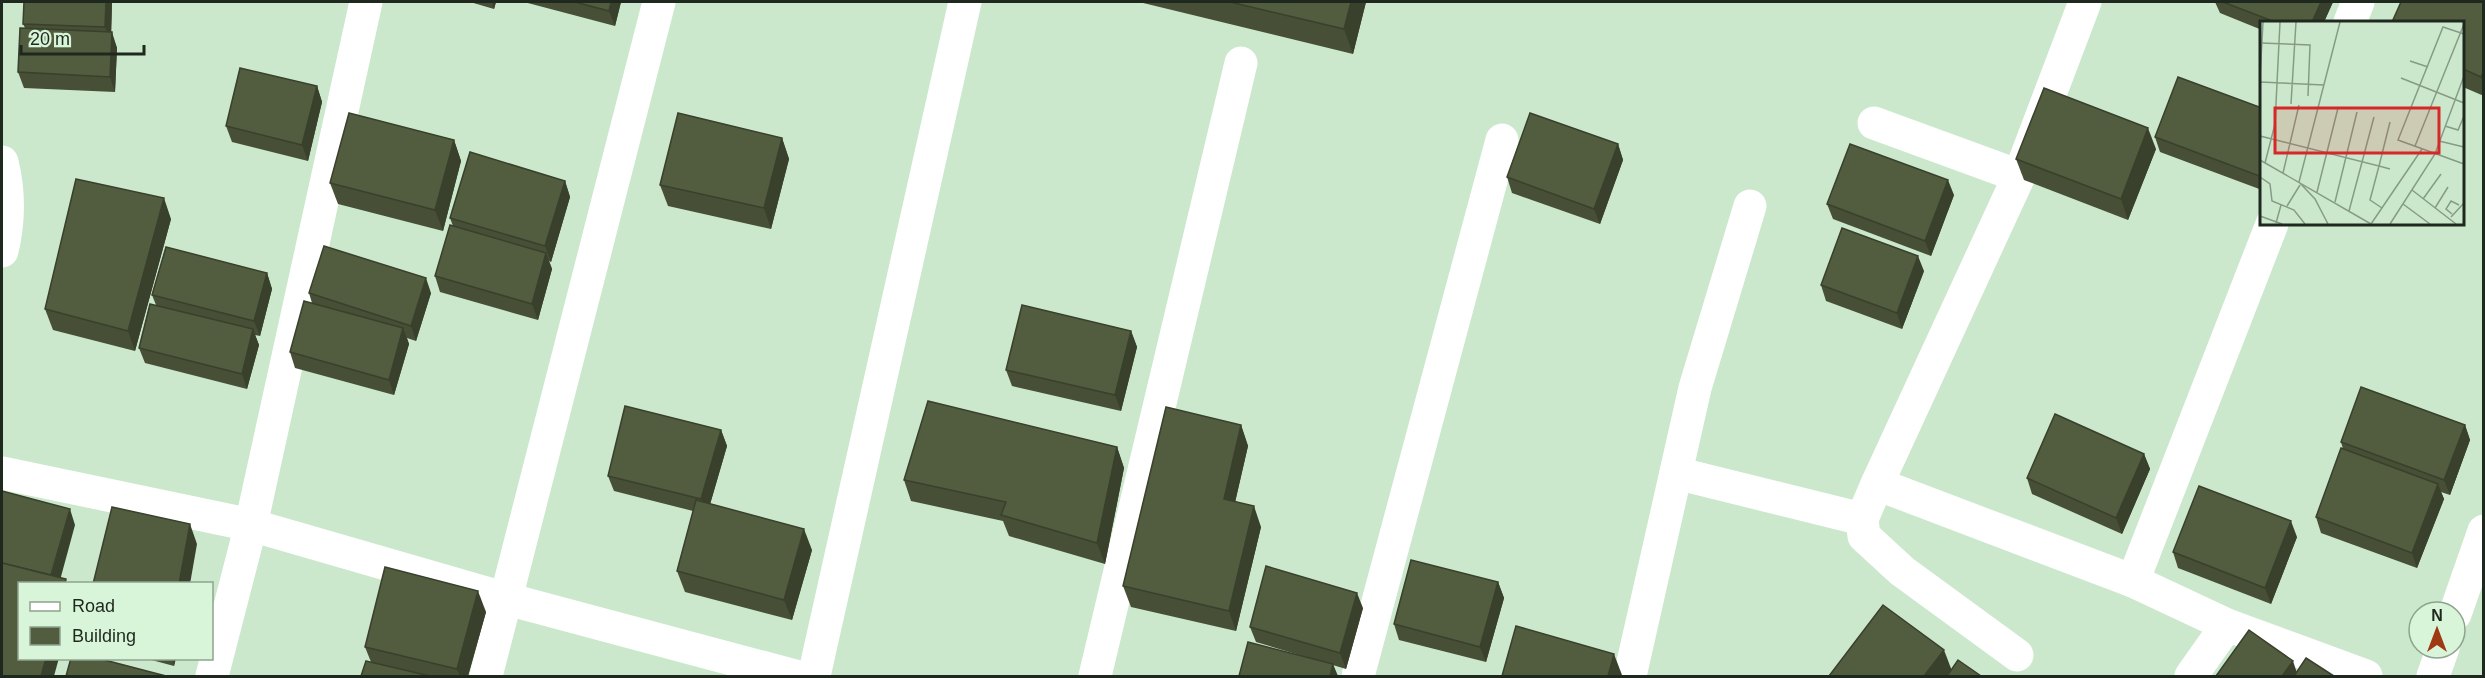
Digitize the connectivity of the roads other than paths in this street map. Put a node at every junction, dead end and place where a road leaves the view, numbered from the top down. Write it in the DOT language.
graph roads {
  1 [pos="366,2"];
  2 [pos="659,2"];
  3 [pos="965,2"];
  4 [pos="2085,2"];
  5 [pos="2358,2"];
  6 [pos="2350,21"];
  7 [pos="1241,63"];
  8 [pos="1874,123"];
  9 [pos="1502,140"];
  10 [pos="2,162"];
  11 [pos="2019,176"];
  12 [pos="1750,206"];
  13 [pos="2272,225"];
  14 [pos="2,251"];
  15 [pos="2,473"];
  16 [pos="1676,473"];
  17 [pos="1877,484"];
  18 [pos="1862,519"];
  19 [pos="251,525"];
  20 [pos="2484,531"];
  21 [pos="2133,581"];
  22 [pos="507,598"];
  23 [pos="2460,600"];
  24 [pos="2227,625"];
  25 [pos="2017,655"];
  26 [pos="2439,660"];
  27 [pos="212,676"];
  28 [pos="486,676"];
  29 [pos="795,676"];
  30 [pos="814,676"];
  31 [pos="1095,676"];
  32 [pos="1358,676"];
  33 [pos="1630,676"];
  34 [pos="2191,676"];
  35 [pos="2366,676"];
  36 [pos="2433,676"];
  1 -- 19 [label="street"];
  2 -- 22 [label="street"];
  3 -- 30 [label="street"];
  4 -- 11 [label="street"];
  5 -- 6 [label="street"];
  7 -- 31 [label="street"];
  8 -- 11 [label="street"];
  9 -- 32 [label="street"];
  10 -- 14 [label="street"];
  11 -- 17 [label="street"];
  12 -- 16 [label="street"];
  13 -- 21 [label="street"];
  15 -- 19 [label="street"];
  16 -- 18 [label="street"];
  16 -- 33 [label="street"];
  17 -- 18 [label="street"];
  17 -- 21 [label="street"];
  18 -- 25 [label="street"];
  19 -- 22 [label="street"];
  19 -- 27 [label="street"];
  20 -- 23 [label="street"];
  21 -- 24 [label="street"];
  22 -- 28 [label="street"];
  22 -- 29 [label="street"];
  24 -- 34 [label="street"];
  24 -- 35 [label="street"];
  26 -- 36 [label="street"];
}
